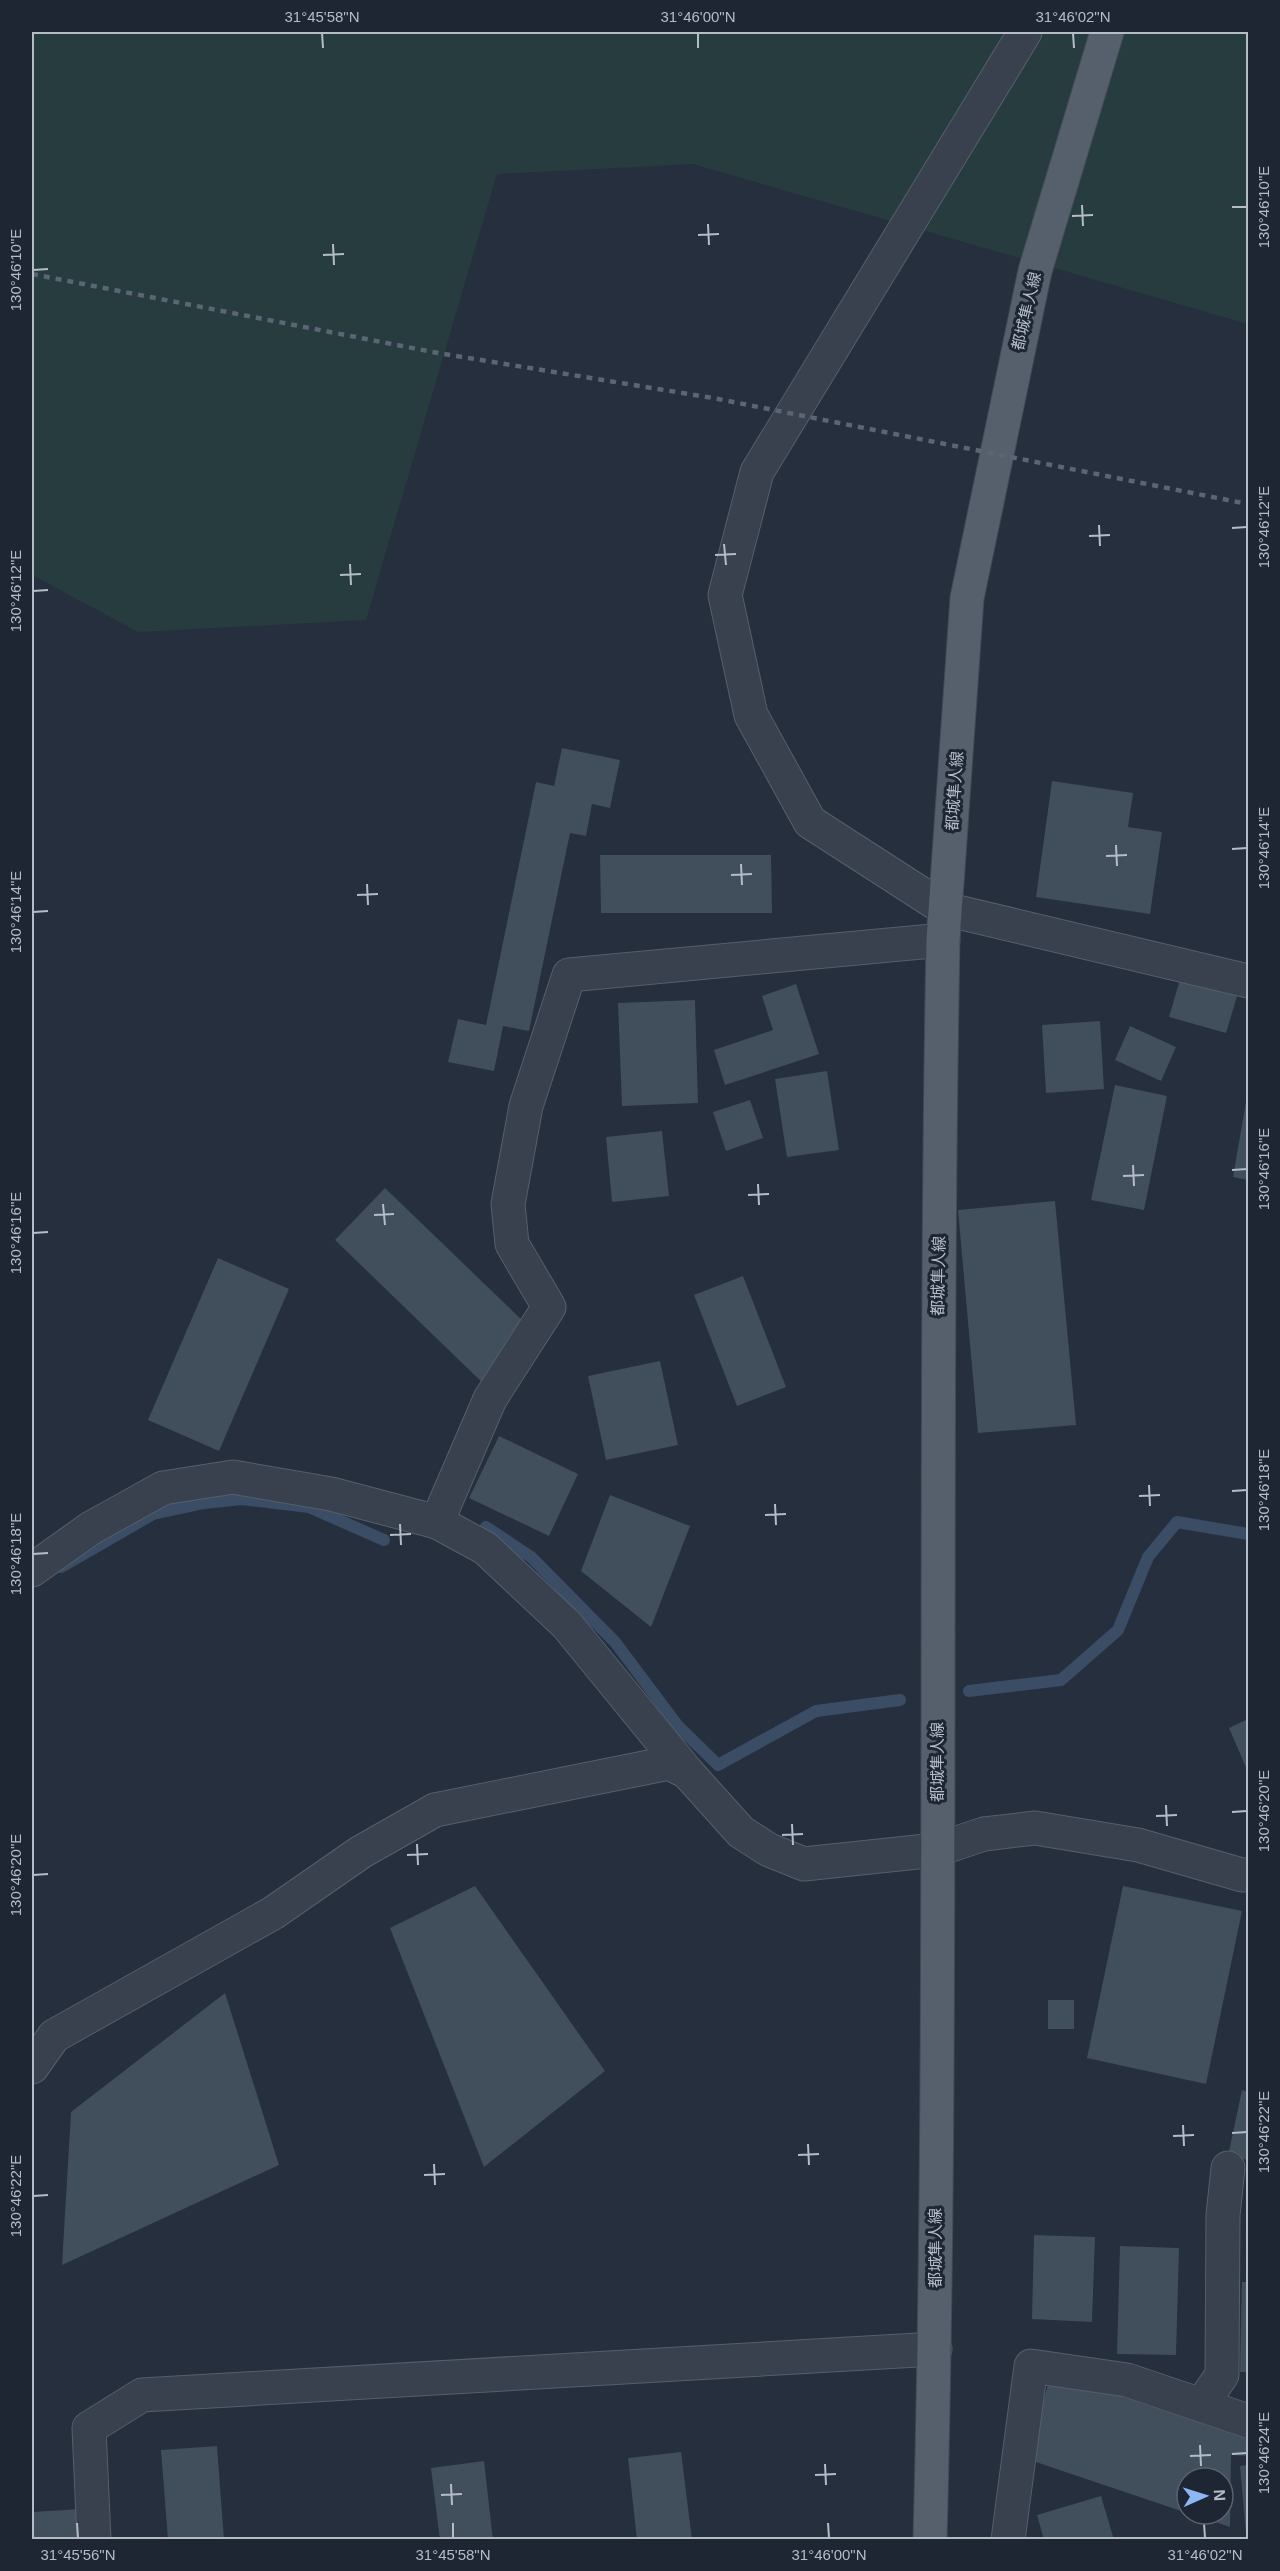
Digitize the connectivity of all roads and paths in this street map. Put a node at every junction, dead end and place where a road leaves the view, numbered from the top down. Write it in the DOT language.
graph roads {
  1 [pos="1025,32"];
  2 [pos="1107,32"];
  3 [pos="944,925"];
  4 [pos="1248,981"];
  5 [pos="437,1522"];
  6 [pos="32,1570"];
  7 [pos="687,1772"];
  8 [pos="936,1850"];
  9 [pos="1248,1875"];
  10 [pos="32,2067"];
  11 [pos="1228,2168"];
  12 [pos="1236,2216"];
  13 [pos="935,2349"];
  14 [pos="1201,2405"];
  15 [pos="1248,2421"];
  16 [pos="94,2540"];
  17 [pos="930,2540"];
  18 [pos="1008,2540"];
  1 -- 3 [label="street"];
  2 -- 3 [label="main road, 都城隼人線"];
  3 -- 4 [label="street"];
  3 -- 5 [label="street"];
  3 -- 8 [label="main road, 都城隼人線"];
  5 -- 6 [label="street"];
  5 -- 7 [label="street"];
  7 -- 8 [label="street"];
  7 -- 10 [label="street"];
  8 -- 9 [label="street"];
  8 -- 13 [label="main road, 都城隼人線"];
  11 -- 12 [label="street"];
  12 -- 14 [label="street"];
  13 -- 16 [label="street"];
  13 -- 17 [label="main road, 都城隼人線"];
  14 -- 15 [label="street"];
  14 -- 18 [label="street"];
}
